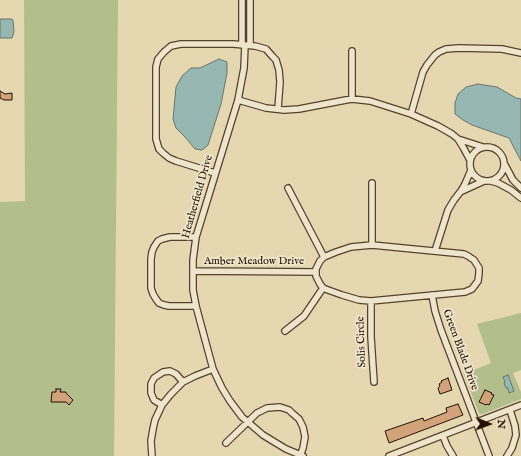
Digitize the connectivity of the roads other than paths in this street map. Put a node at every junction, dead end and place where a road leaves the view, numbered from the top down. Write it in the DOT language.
graph roads {
  1 [pos="242,0"];
  2 [pos="250,0"];
  3 [pos="246,45"];
  4 [pos="352,51"];
  5 [pos="521,53"];
  6 [pos="352,99"];
  7 [pos="238,100"];
  8 [pos="278,109"];
  9 [pos="411,114"];
  10 [pos="458,139"];
  11 [pos="483,147"];
  12 [pos="470,160"];
  13 [pos="505,165"];
  14 [pos="471,170"];
  15 [pos="215,172"];
  16 [pos="487,181"];
  17 [pos="372,183"];
  18 [pos="288,188"];
  19 [pos="521,188"];
  20 [pos="461,191"];
  21 [pos="521,198"];
  22 [pos="196,237"];
  23 [pos="372,244"];
  24 [pos="435,251"];
  25 [pos="324,256"];
  26 [pos="193,271"];
  27 [pos="316,272"];
  28 [pos="323,288"];
  29 [pos="432,295"];
  30 [pos="372,301"];
  31 [pos="196,306"];
  32 [pos="285,331"];
  33 [pos="213,369"];
  34 [pos="183,382"];
  35 [pos="374,382"];
  36 [pos="162,405"];
  37 [pos="521,405"];
  38 [pos="510,410"];
  39 [pos="247,422"];
  40 [pos="476,423"];
  41 [pos="443,436"];
  42 [pos="226,443"];
  43 [pos="152,456"];
  44 [pos="301,456"];
  45 [pos="389,456"];
  46 [pos="453,456"];
  47 [pos="489,456"];
  48 [pos="507,456"];
  1 -- 3 [label="street, Heatherfield Drive"];
  2 -- 3 [label="street, Heatherfield Drive"];
  3 -- 7 [label="street, Heatherfield Drive"];
  3 -- 8 [label="street"];
  3 -- 15 [label="street"];
  4 -- 6 [label="street"];
  5 -- 9 [label="street"];
  6 -- 8 [label="street"];
  6 -- 9 [label="street"];
  7 -- 8 [label="street"];
  7 -- 15 [label="street, Heatherfield Drive"];
  9 -- 10 [label="street"];
  10 -- 11 [label="street"];
  10 -- 12 [label="street"];
  11 -- 12 [label="street"];
  11 -- 13 [label="street"];
  12 -- 14 [label="street"];
  13 -- 16 [label="street"];
  13 -- 19 [label="street"];
  14 -- 16 [label="street"];
  14 -- 20 [label="street"];
  15 -- 22 [label="street, Heatherfield Drive"];
  16 -- 20 [label="street"];
  16 -- 21 [label="street"];
  17 -- 23 [label="street"];
  18 -- 25 [label="street"];
  20 -- 24 [label="street"];
  22 -- 26 [label="street, Heatherfield Drive"];
  22 -- 31 [label="street"];
  23 -- 24 [label="street"];
  23 -- 25 [label="street"];
  24 -- 29 [label="street"];
  25 -- 27 [label="street"];
  26 -- 27 [label="street, Amber Meadow Drive"];
  26 -- 31 [label="street, Heatherfield Drive"];
  27 -- 28 [label="street"];
  28 -- 30 [label="street"];
  28 -- 32 [label="street"];
  29 -- 30 [label="street"];
  29 -- 40 [label="street, Green Blade Drive"];
  30 -- 35 [label="street, Solis Circle"];
  31 -- 33 [label="street, Heatherfield Drive"];
  33 -- 34 [label="street"];
  33 -- 39 [label="street, Heatherfield Drive"];
  34 -- 36 [label="street"];
  34 -- 36 [label="street"];
  36 -- 43 [label="street"];
  37 -- 38 [label="street"];
  38 -- 40 [label="street"];
  38 -- 48 [label="street"];
  39 -- 42 [label="street"];
  39 -- 44 [label="street, Heatherfield Drive"];
  39 -- 44 [label="street"];
  40 -- 41 [label="street"];
  40 -- 47 [label="street, Green Blade Drive"];
  41 -- 45 [label="street"];
  41 -- 46 [label="street"];
}
